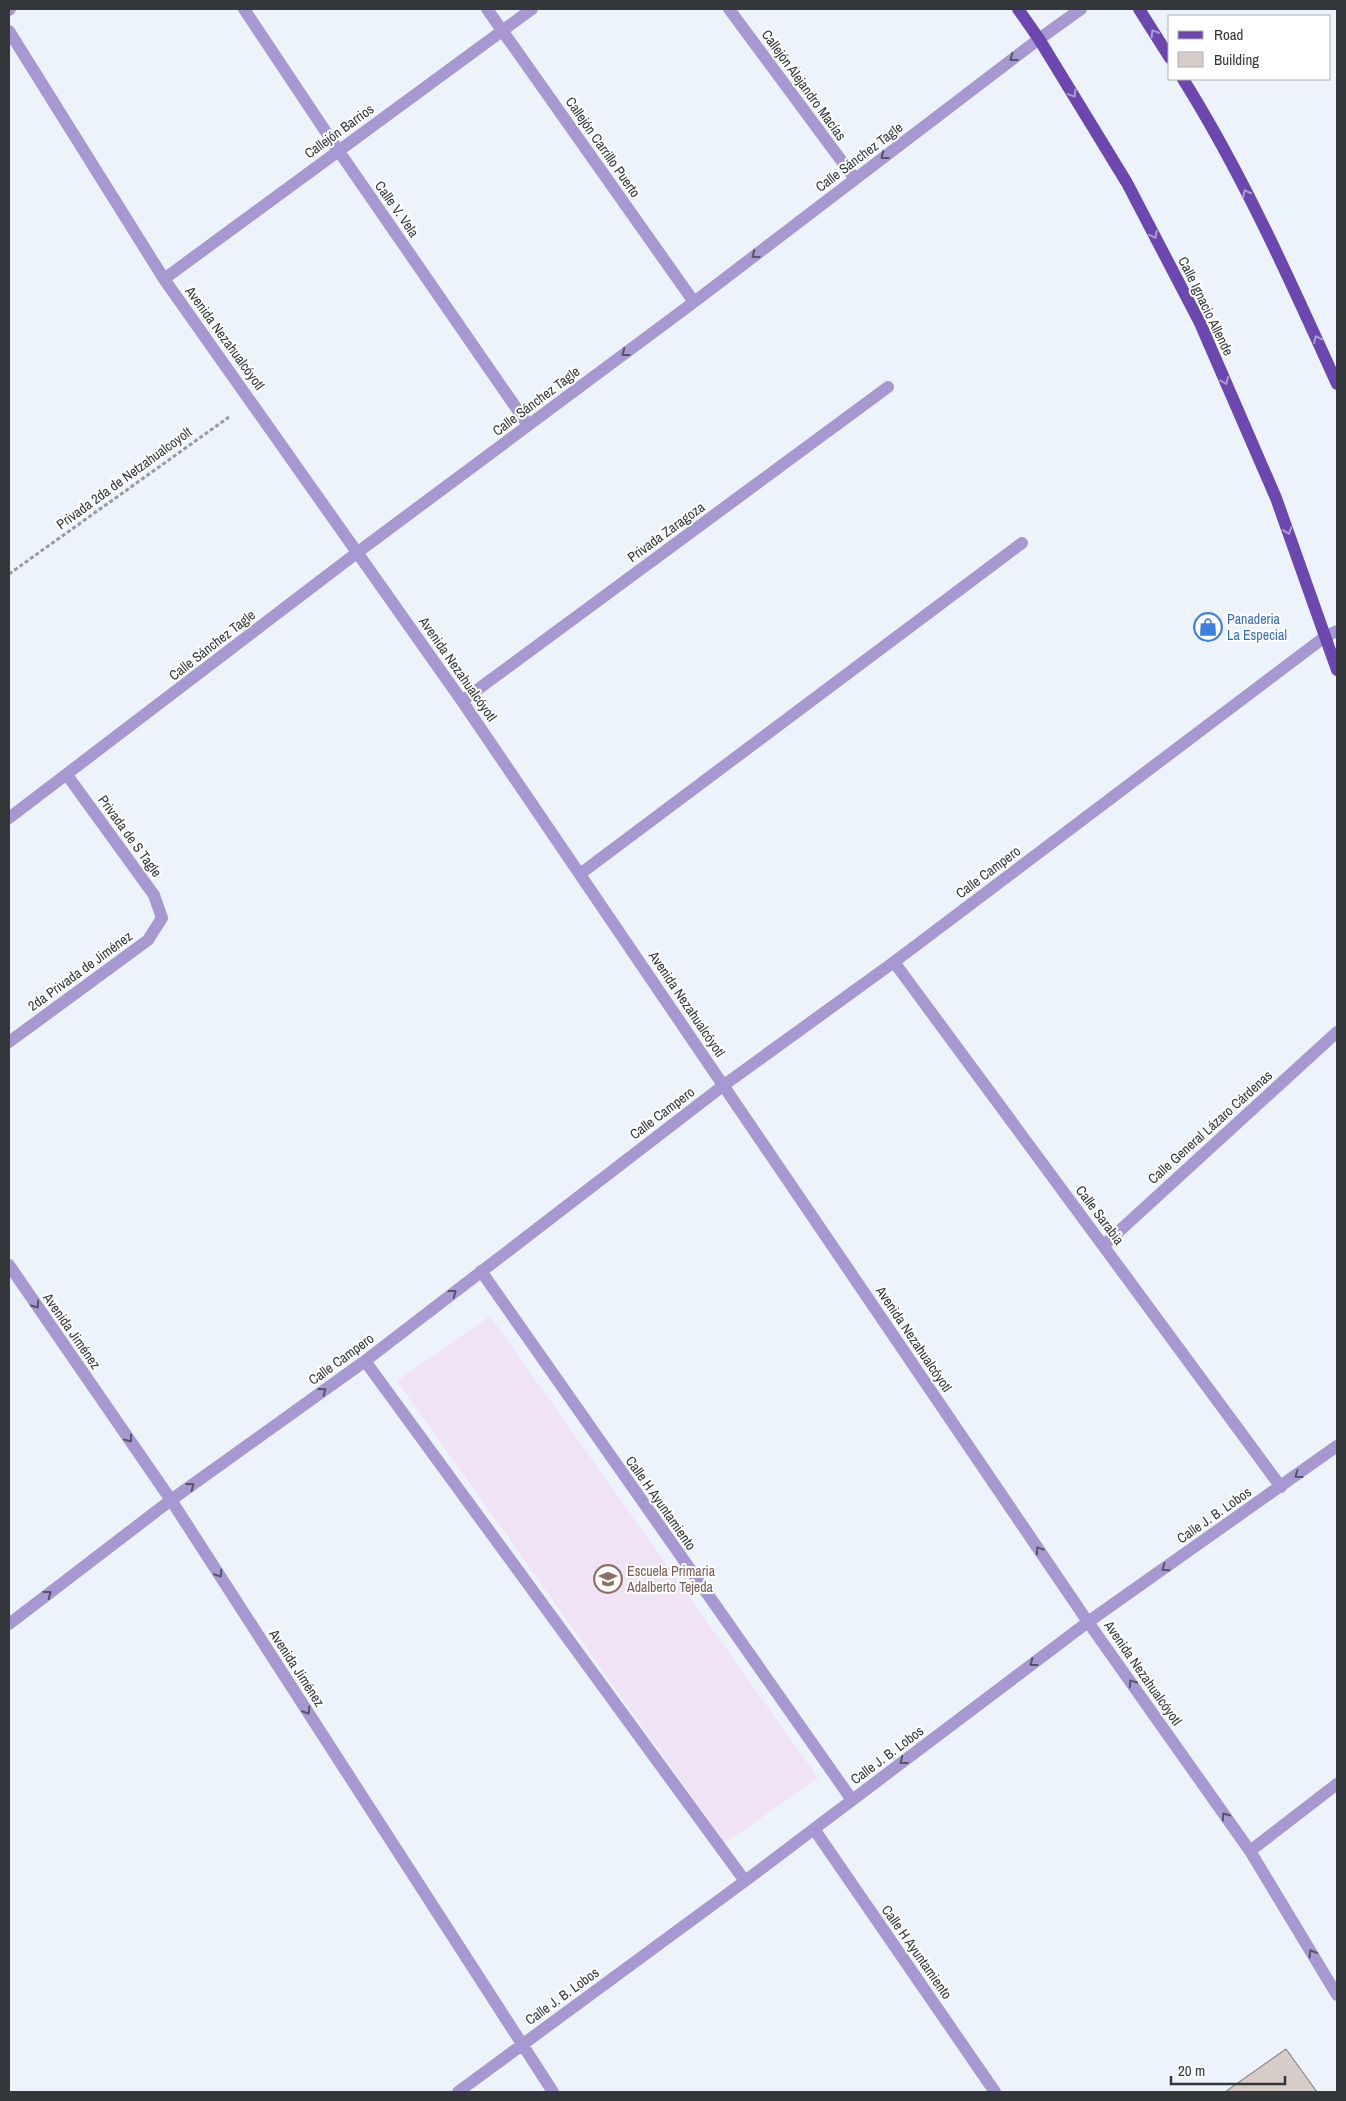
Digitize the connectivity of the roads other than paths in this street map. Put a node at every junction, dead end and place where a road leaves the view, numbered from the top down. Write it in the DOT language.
graph roads {
  1 [pos="244,9"];
  2 [pos="487,9"];
  3 [pos="532,9"];
  4 [pos="729,9"];
  5 [pos="1018,9"];
  6 [pos="1081,9"];
  7 [pos="1139,9"];
  8 [pos="9,31"];
  9 [pos="503,31"];
  10 [pos="1039,38"];
  11 [pos="1168,55"];
  12 [pos="1184,80"];
  13 [pos="338,150"];
  14 [pos="854,179"];
  15 [pos="164,279"];
  16 [pos="694,302"];
  17 [pos="1337,384"];
  18 [pos="888,387"];
  19 [pos="528,425"];
  20 [pos="1022,544"];
  21 [pos="358,552"];
  22 [pos="1332,634"];
  23 [pos="1337,670"];
  24 [pos="462,701"];
  25 [pos="67,775"];
  26 [pos="9,818"];
  27 [pos="580,874"];
  28 [pos="162,918"];
  29 [pos="894,962"];
  30 [pos="1337,1032"];
  31 [pos="9,1042"];
  32 [pos="724,1085"];
  33 [pos="1104,1245"];
  34 [pos="9,1265"];
  35 [pos="481,1272"];
  36 [pos="364,1361"];
  37 [pos="1337,1446"];
  38 [pos="1281,1487"];
  39 [pos="171,1500"];
  40 [pos="1088,1622"];
  41 [pos="9,1624"];
  42 [pos="1337,1784"];
  43 [pos="852,1800"];
  44 [pos="814,1829"];
  45 [pos="1250,1851"];
  46 [pos="745,1881"];
  47 [pos="1337,1995"];
  48 [pos="521,2044"];
  49 [pos="458,2092"];
  50 [pos="553,2092"];
  51 [pos="996,2092"];
  1 -- 13 [label="street, Calle V. Vela"];
  2 -- 9 [label="street, Callejón Carrillo Puerto"];
  3 -- 9 [label="street, Callejón Barrios"];
  4 -- 14 [label="street, Callejón Alejandro Macías"];
  5 -- 10 [label="main road, Calle Ignacio Allende"];
  6 -- 10 [label="street, Calle Sánchez Tagle"];
  11 -- 7 [label="main road, one-way"];
  8 -- 15 [label="street, Avenida Nezahualcóyotl"];
  9 -- 13 [label="street, Callejón Barrios"];
  9 -- 16 [label="street, Callejón Carrillo Puerto"];
  10 -- 14 [label="street, Calle Sánchez Tagle, one-way"];
  10 -- 22 [label="main road, Calle Ignacio Allende, one-way"];
  17 -- 12 [label="main road, one-way"];
  13 -- 15 [label="street, Callejón Barrios"];
  13 -- 19 [label="street, Calle V. Vela"];
  14 -- 16 [label="street, Calle Sánchez Tagle, one-way"];
  15 -- 21 [label="street, Avenida Nezahualcóyotl"];
  16 -- 19 [label="street, Calle Sánchez Tagle, one-way"];
  18 -- 24 [label="street, Privada Zaragoza"];
  19 -- 21 [label="street, Calle Sánchez Tagle"];
  20 -- 27 [label="street"];
  21 -- 24 [label="street, Avenida Nezahualcóyotl"];
  21 -- 25 [label="street, Calle Sánchez Tagle"];
  22 -- 23 [label="main road, Calle Ignacio Allende"];
  22 -- 29 [label="street, Calle Campero"];
  24 -- 27 [label="street, Avenida Nezahualcóyotl"];
  25 -- 26 [label="street, Calle Sánchez Tagle"];
  25 -- 28 [label="street, Privada de S Tagle"];
  27 -- 32 [label="street, Avenida Nezahualcóyotl"];
  28 -- 31 [label="street, 2da Privada de Jiménez"];
  29 -- 32 [label="street, Calle Campero"];
  29 -- 33 [label="street, Calle Sarabia"];
  30 -- 33 [label="street, Calle General Lázaro Cárdenas"];
  32 -- 35 [label="street, Calle Campero"];
  40 -- 32 [label="street, Avenida Nezahualcóyotl, one-way"];
  33 -- 38 [label="street, Calle Sarabia"];
  34 -- 39 [label="street, Avenida Jiménez, one-way"];
  36 -- 35 [label="street, Calle Campero, one-way"];
  35 -- 43 [label="street, Calle H Ayuntamiento"];
  39 -- 36 [label="street, Calle Campero, one-way"];
  36 -- 46 [label="street"];
  37 -- 38 [label="street, Calle J. B. Lobos, one-way"];
  38 -- 40 [label="street, Calle J. B. Lobos, one-way"];
  41 -- 39 [label="street, Calle Campero, one-way"];
  39 -- 48 [label="street, Avenida Jiménez, one-way"];
  40 -- 43 [label="street, Calle J. B. Lobos, one-way"];
  45 -- 40 [label="street, Avenida Nezahualcóyotl, one-way"];
  42 -- 45 [label="street"];
  43 -- 44 [label="street, Calle J. B. Lobos"];
  44 -- 46 [label="street, Calle J. B. Lobos"];
  44 -- 51 [label="street, Calle H Ayuntamiento"];
  47 -- 45 [label="street, Avenida Nezahualcóyotl, one-way"];
  46 -- 48 [label="street, Calle J. B. Lobos"];
  48 -- 49 [label="street, Calle J. B. Lobos"];
  48 -- 50 [label="street, Avenida Jiménez"];
}
